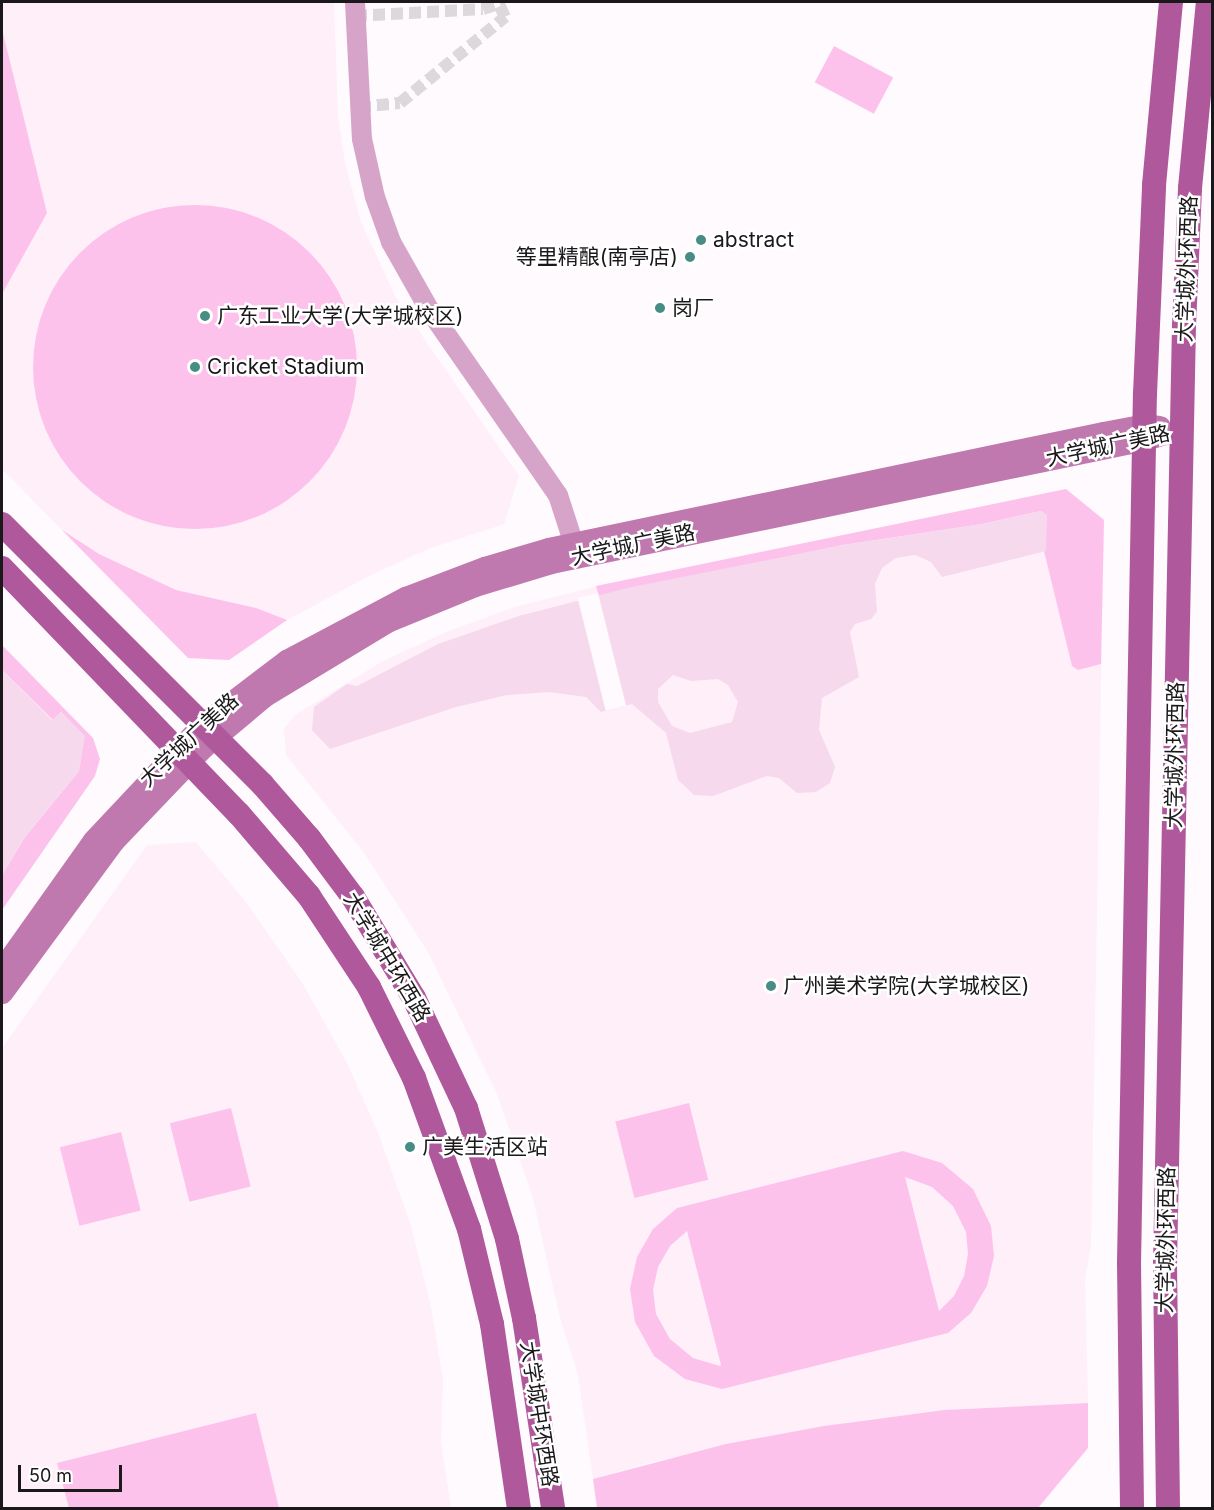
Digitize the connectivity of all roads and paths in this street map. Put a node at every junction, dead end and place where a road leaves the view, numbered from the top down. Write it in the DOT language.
graph roads {
  1 [pos="355,2"];
  2 [pos="1171,2"];
  3 [pos="1208,2"];
  4 [pos="1145,394"];
  5 [pos="1182,395"];
  6 [pos="1181,429"];
  7 [pos="1145,432"];
  8 [pos="1104,440"];
  9 [pos="1144,480"];
  10 [pos="2,524"];
  11 [pos="577,549"];
  12 [pos="2,568"];
  13 [pos="208,730"];
  14 [pos="184,754"];
  15 [pos="2,968"];
  16 [pos="2,993"];
  17 [pos="519,1509"];
  18 [pos="553,1509"];
  19 [pos="1132,1509"];
  20 [pos="1168,1509"];
  1 -- 11 [label="street"];
  2 -- 4 [label="main road, 大学城外环西路"];
  3 -- 5 [label="main road, 大学城外环西路"];
  4 -- 5 [label="main road"];
  4 -- 7 [label="main road, 大学城外环西路"];
  4 -- 8 [label="main road"];
  5 -- 6 [label="main road, 大学城外环西路"];
  6 -- 7 [label="main road, 大学城广美路"];
  6 -- 20 [label="main road, 大学城外环西路"];
  7 -- 8 [label="main road, 大学城广美路"];
  7 -- 9 [label="main road, 大学城外环西路"];
  8 -- 9 [label="main road"];
  8 -- 11 [label="main road, 大学城广美路"];
  9 -- 19 [label="main road, 大学城外环西路"];
  10 -- 13 [label="main road, 大学城中环西路"];
  11 -- 13 [label="main road, 大学城广美路"];
  12 -- 14 [label="main road, 大学城中环西路"];
  13 -- 14 [label="main road, 大学城广美路"];
  13 -- 18 [label="main road, 大学城中环西路"];
  14 -- 15 [label="main road, 大学城广美路"];
  14 -- 16 [label="main road, 大学城广美路"];
  14 -- 17 [label="main road, 大学城中环西路"];
}
